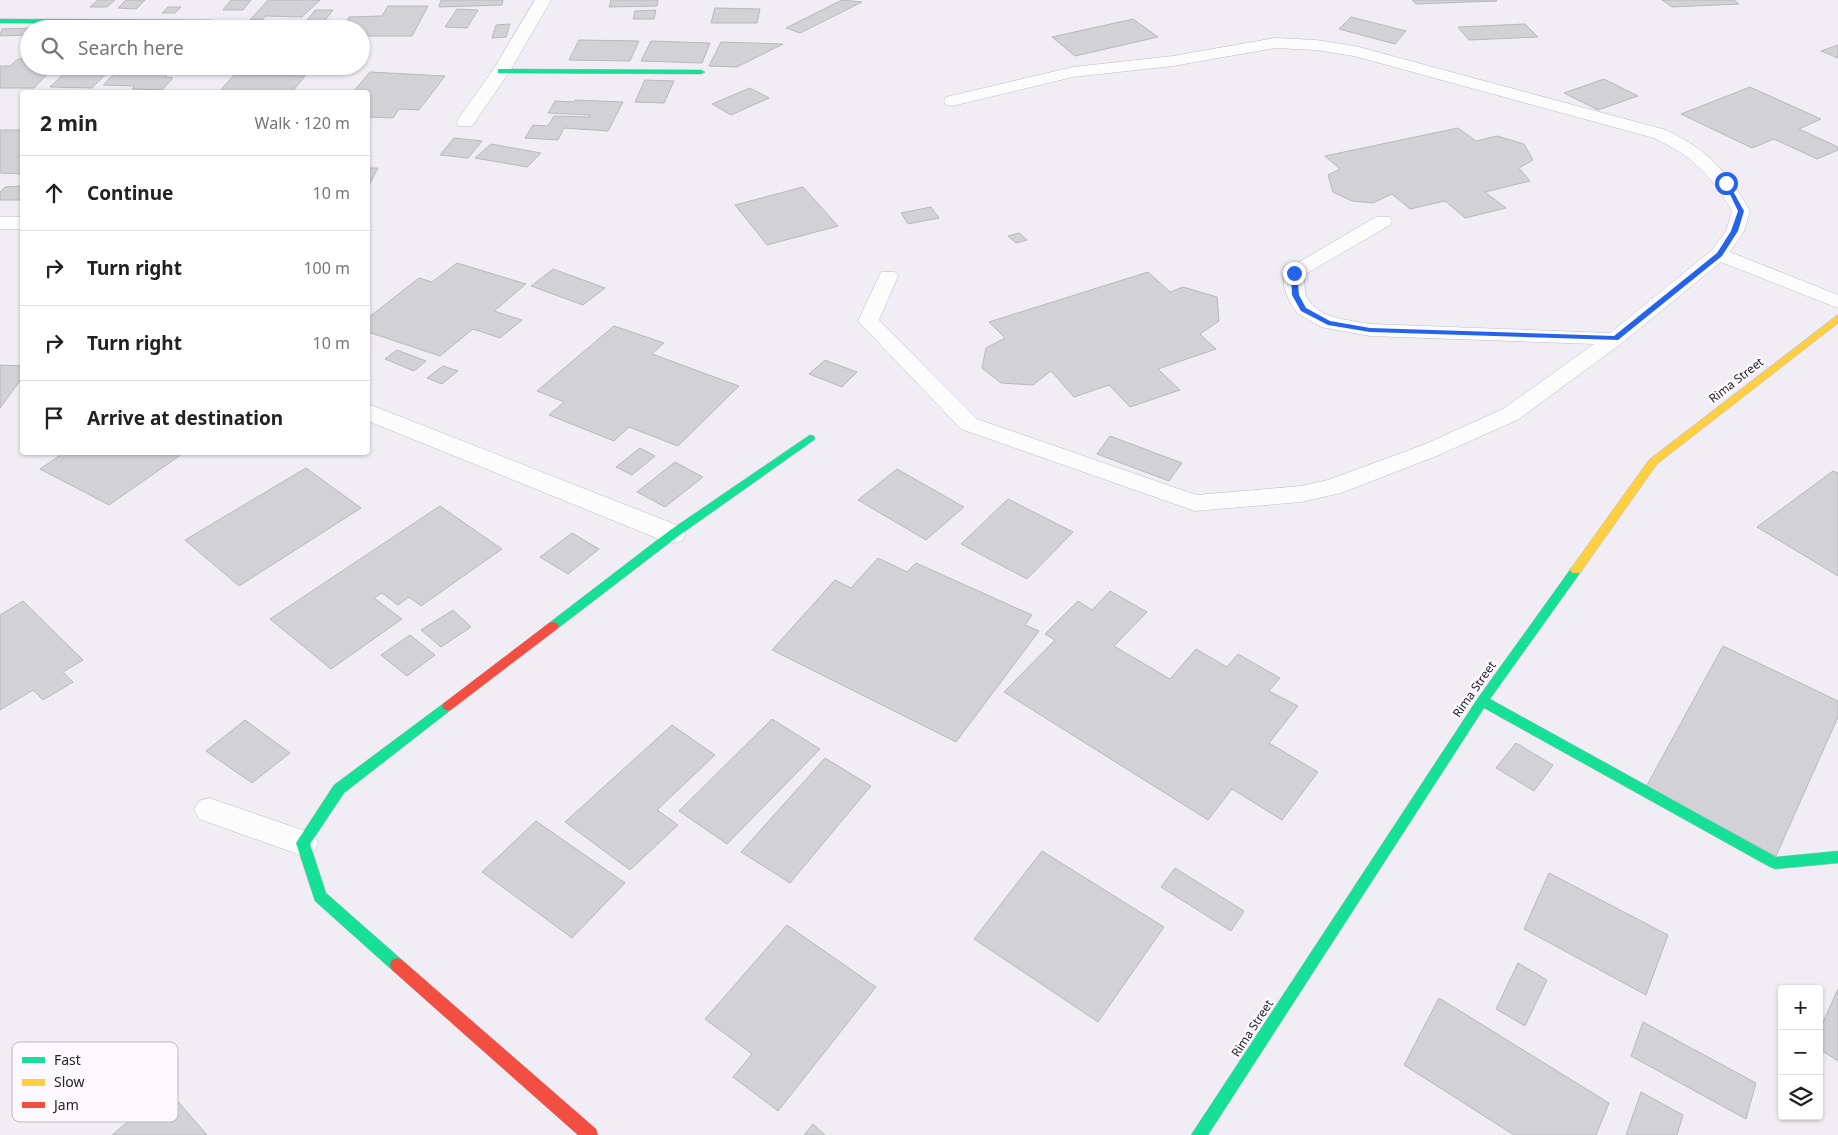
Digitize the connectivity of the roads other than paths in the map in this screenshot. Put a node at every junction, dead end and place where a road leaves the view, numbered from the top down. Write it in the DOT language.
graph roads {
  1 [pos="543,0"];
  2 [pos="0,21"];
  3 [pos="20,21"];
  4 [pos="501,71"];
  5 [pos="701,72"];
  6 [pos="952,100"];
  7 [pos="465,122"];
  8 [pos="1383,221"];
  9 [pos="0,223"];
  10 [pos="20,223"];
  11 [pos="1719,254"];
  12 [pos="888,276"];
  13 [pos="1838,302"];
  14 [pos="1838,318"];
  15 [pos="1615,338"];
  16 [pos="370,413"];
  17 [pos="810,438"];
  18 [pos="673,534"];
  19 [pos="1482,701"];
  20 [pos="210,810"];
  21 [pos="302,843"];
  22 [pos="1838,857"];
  23 [pos="590,1135"];
  24 [pos="1199,1135"];
  1 -- 4 [label="street"];
  2 -- 3 [label="street"];
  4 -- 5 [label="street"];
  4 -- 7 [label="street"];
  6 -- 11 [label="lane"];
  8 -- 15 [label="lane"];
  9 -- 10 [label="street"];
  11 -- 13 [label="lane"];
  11 -- 15 [label="lane"];
  12 -- 15 [label="lane"];
  14 -- 19 [label="street, Rima Street"];
  16 -- 18 [label="street"];
  17 -- 18 [label="street"];
  18 -- 21 [label="street"];
  19 -- 22 [label="street"];
  19 -- 24 [label="street, Rima Street"];
  20 -- 21 [label="lane"];
  21 -- 23 [label="street"];
}
